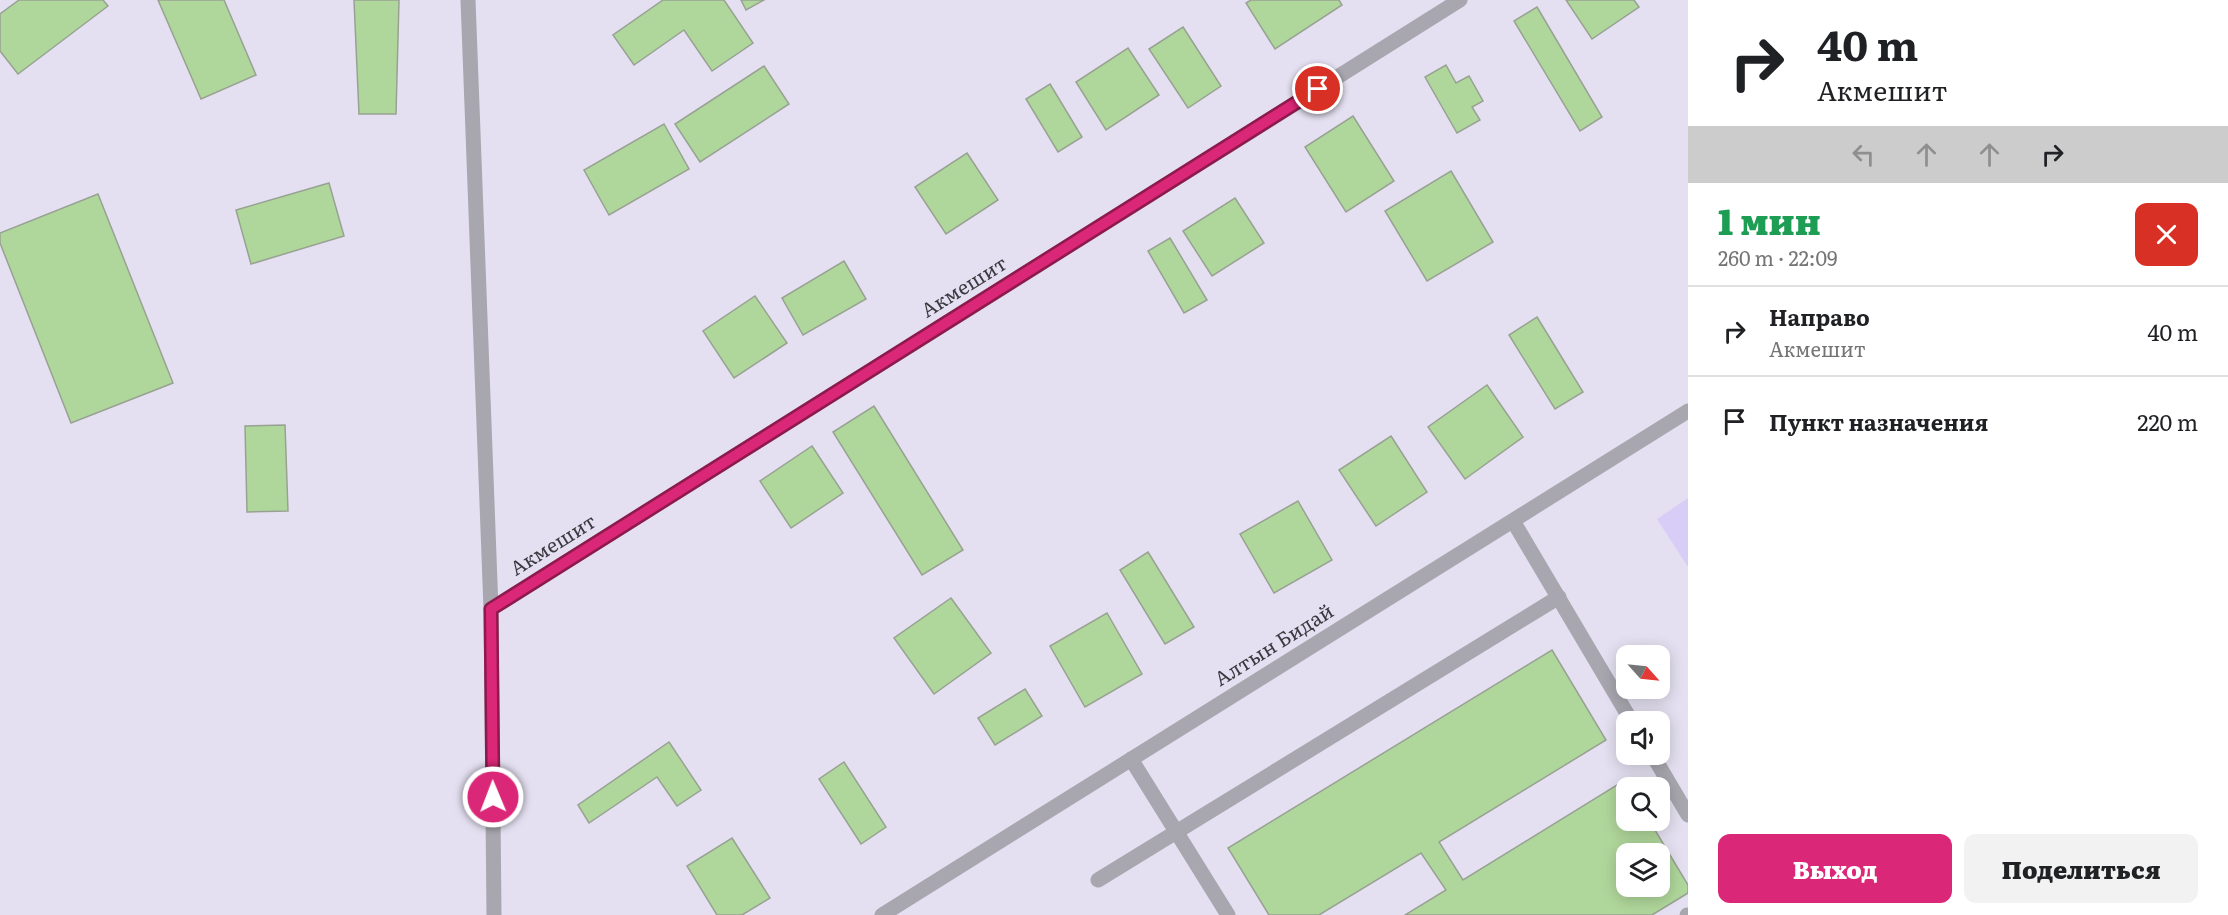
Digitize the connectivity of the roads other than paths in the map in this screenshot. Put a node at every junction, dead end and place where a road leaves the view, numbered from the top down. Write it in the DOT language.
graph roads {
  1 [pos="468,0"];
  2 [pos="1460,0"];
  3 [pos="1688,411"];
  4 [pos="1513,520"];
  5 [pos="1559,597"];
  6 [pos="491,609"];
  7 [pos="1626,711"];
  8 [pos="1131,759"];
  9 [pos="1658,765"];
  10 [pos="1688,815"];
  11 [pos="1176,832"];
  12 [pos="1098,880"];
  13 [pos="494,915"];
  14 [pos="882,915"];
  15 [pos="1228,915"];
  1 -- 6 [label="street"];
  2 -- 6 [label="street, Акмешит"];
  3 -- 4 [label="street, Алтын Бидай"];
  4 -- 5 [label="street"];
  4 -- 8 [label="street, Алтын Бидай"];
  5 -- 7 [label="street"];
  5 -- 11 [label="street"];
  6 -- 13 [label="street"];
  8 -- 11 [label="street"];
  8 -- 14 [label="street, Алтын Бидай"];
  9 -- 10 [label="street"];
  11 -- 12 [label="street"];
  11 -- 15 [label="street"];
}
